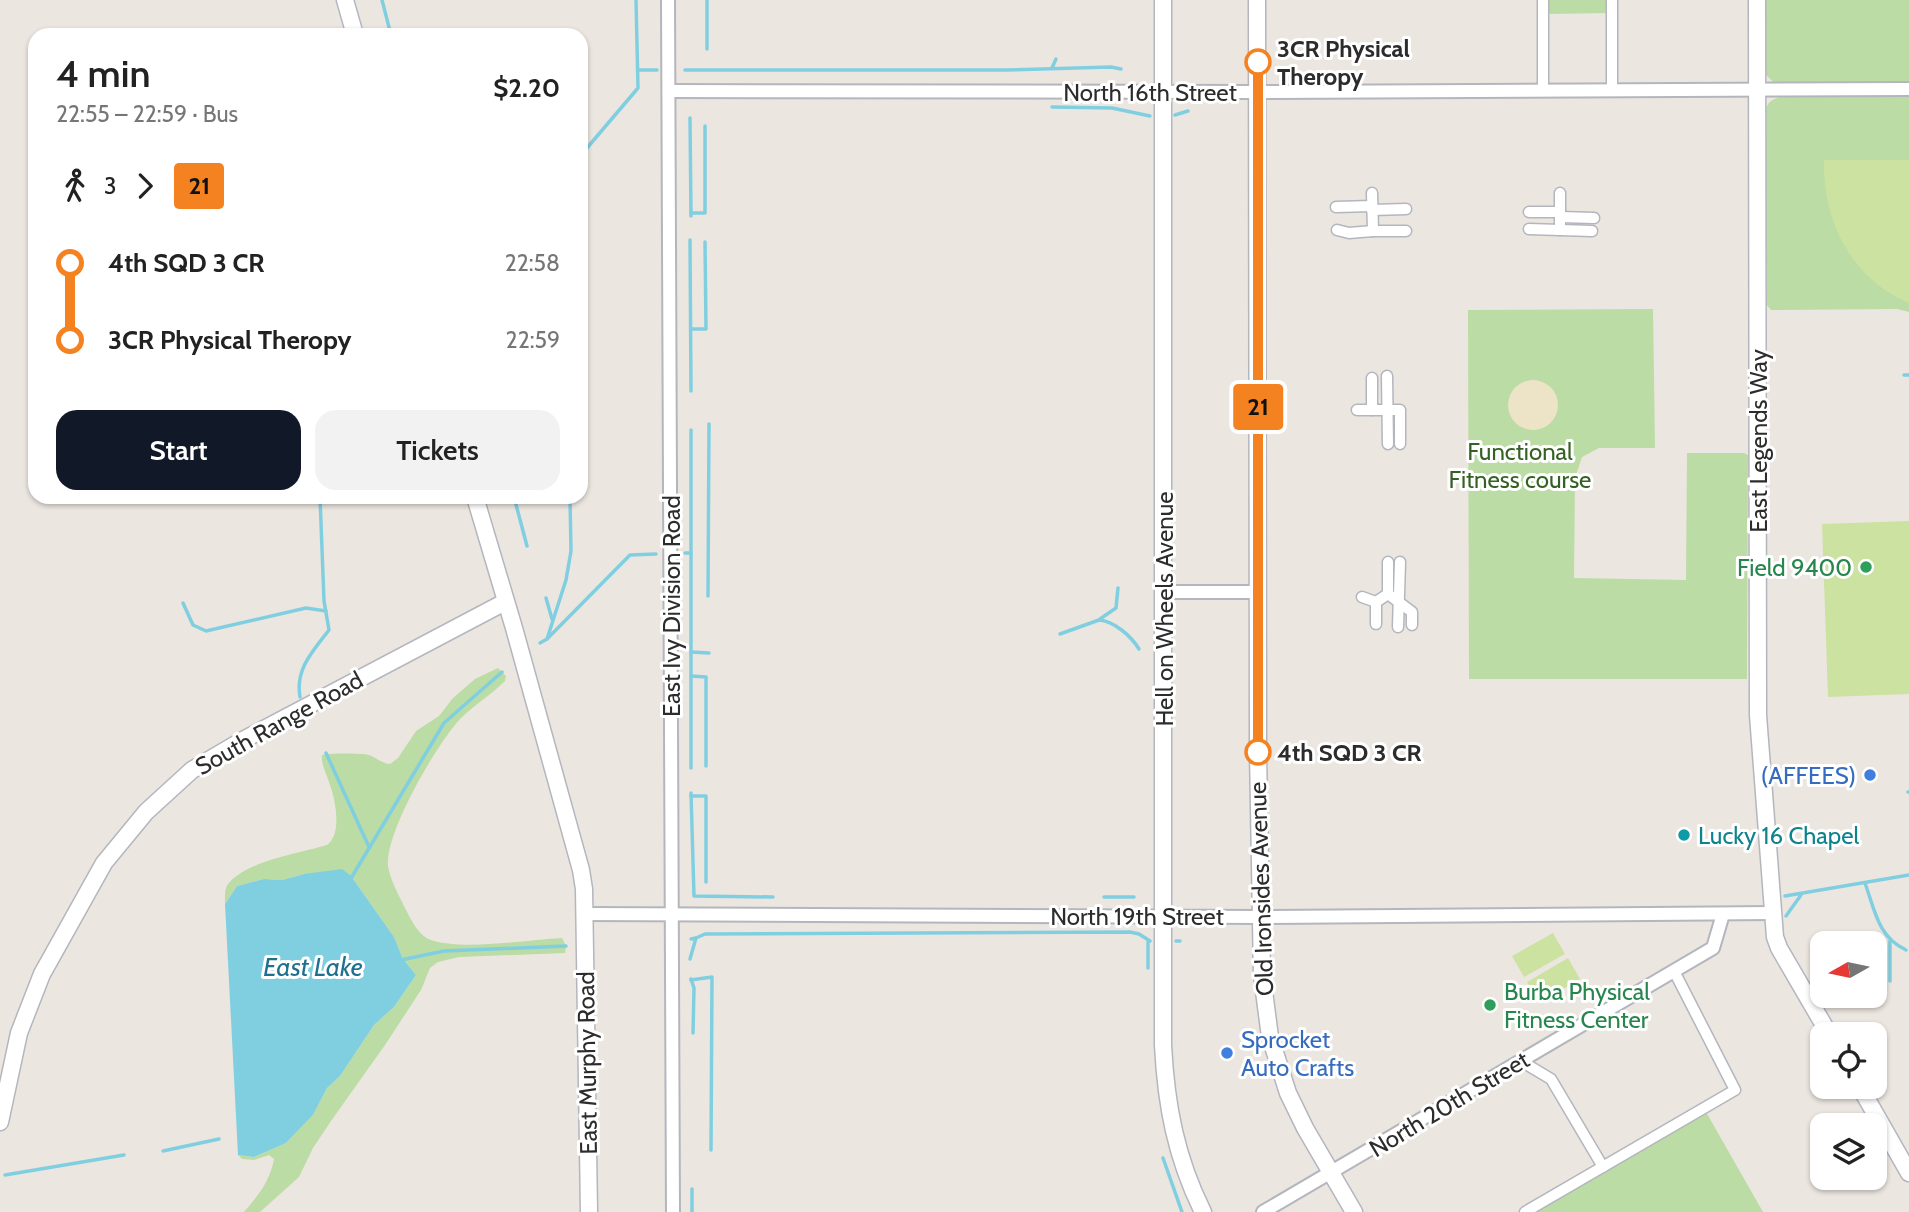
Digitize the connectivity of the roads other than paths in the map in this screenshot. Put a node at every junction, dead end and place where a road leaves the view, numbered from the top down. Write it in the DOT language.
graph roads {
  1 [pos="345,0"];
  2 [pos="668,0"];
  3 [pos="1163,0"];
  4 [pos="1257,0"];
  5 [pos="1543,0"];
  6 [pos="1612,0"];
  7 [pos="1757,0"];
  8 [pos="353,28"];
  9 [pos="1909,89"];
  10 [pos="669,90"];
  11 [pos="1543,90"];
  12 [pos="1612,90"];
  13 [pos="1758,90"];
  14 [pos="1163,92"];
  15 [pos="1258,92"];
  16 [pos="1372,193"];
  17 [pos="1560,193"];
  18 [pos="1336,207"];
  19 [pos="1372,208"];
  20 [pos="1406,209"];
  21 [pos="1529,212"];
  22 [pos="1560,215"];
  23 [pos="1594,218"];
  24 [pos="1529,229"];
  25 [pos="1337,230"];
  26 [pos="1560,230"];
  27 [pos="1373,231"];
  28 [pos="1406,231"];
  29 [pos="1592,231"];
  30 [pos="1387,376"];
  31 [pos="1371,378"];
  32 [pos="1357,410"];
  33 [pos="1372,410"];
  34 [pos="1388,410"];
  35 [pos="1388,444"];
  36 [pos="1400,444"];
  37 [pos="477,504"];
  38 [pos="1388,562"];
  39 [pos="1400,562"];
  40 [pos="1164,592"];
  41 [pos="1259,592"];
  42 [pos="1388,594"];
  43 [pos="1362,597"];
  44 [pos="1398,601"];
  45 [pos="505,602"];
  46 [pos="1376,602"];
  47 [pos="1376,624"];
  48 [pos="1412,625"];
  49 [pos="1398,627"];
  50 [pos="1773,913"];
  51 [pos="585,914"];
  52 [pos="1724,914"];
  53 [pos="673,915"];
  54 [pos="1164,916"];
  55 [pos="1259,917"];
  56 [pos="1674,971"];
  57 [pos="1822,1022"];
  58 [pos="1521,1061"];
  59 [pos="1867,1099"];
  60 [pos="0,1122"];
  61 [pos="1603,1167"];
  62 [pos="1331,1173"];
  63 [pos="1909,1173"];
  64 [pos="589,1212"];
  65 [pos="673,1212"];
  66 [pos="1203,1212"];
  67 [pos="1263,1212"];
  68 [pos="1354,1212"];
  69 [pos="1525,1212"];
  1 -- 8 [label="street"];
  2 -- 10 [label="street, East Ivy Division Road"];
  3 -- 14 [label="street, Hell on Wheels Avenue"];
  4 -- 15 [label="street, Old Ironsides Avenue"];
  5 -- 11 [label="street"];
  6 -- 12 [label="street"];
  7 -- 13 [label="street, East Legends Way"];
  9 -- 13 [label="street, North 16th Street"];
  10 -- 14 [label="street, North 16th Street"];
  10 -- 53 [label="street, East Ivy Division Road"];
  11 -- 12 [label="street, North 16th Street"];
  11 -- 15 [label="street, North 16th Street"];
  12 -- 13 [label="street, North 16th Street"];
  13 -- 50 [label="street, East Legends Way"];
  14 -- 15 [label="street, North 16th Street"];
  14 -- 40 [label="street, Hell on Wheels Avenue"];
  15 -- 41 [label="street, Old Ironsides Avenue"];
  16 -- 19 [label="street"];
  17 -- 22 [label="street"];
  18 -- 19 [label="street"];
  19 -- 20 [label="street"];
  19 -- 27 [label="street"];
  21 -- 22 [label="street"];
  22 -- 23 [label="street"];
  22 -- 26 [label="street"];
  24 -- 26 [label="street"];
  25 -- 27 [label="street"];
  26 -- 29 [label="street"];
  27 -- 28 [label="street"];
  30 -- 34 [label="street"];
  31 -- 33 [label="street"];
  32 -- 33 [label="street"];
  33 -- 34 [label="street"];
  34 -- 35 [label="street"];
  34 -- 36 [label="street"];
  37 -- 45 [label="street, East Murphy Road"];
  38 -- 42 [label="street"];
  39 -- 44 [label="street"];
  40 -- 41 [label="street"];
  40 -- 54 [label="street, Hell on Wheels Avenue"];
  41 -- 55 [label="street, Old Ironsides Avenue"];
  42 -- 44 [label="street"];
  42 -- 46 [label="street"];
  43 -- 46 [label="street"];
  44 -- 48 [label="street"];
  44 -- 49 [label="street"];
  45 -- 51 [label="street, East Murphy Road"];
  45 -- 60 [label="street, South Range Road"];
  46 -- 47 [label="street"];
  50 -- 52 [label="street, North 19th Street"];
  50 -- 57 [label="street, East Legends Way"];
  51 -- 53 [label="street, North 19th Street"];
  51 -- 64 [label="street, East Murphy Road"];
  52 -- 55 [label="street, North 19th Street"];
  52 -- 56 [label="street, North 20th Street"];
  53 -- 54 [label="street, North 19th Street"];
  53 -- 65 [label="street, East Ivy Division Road"];
  54 -- 55 [label="street, North 19th Street"];
  54 -- 66 [label="street, Hell on Wheels Avenue"];
  55 -- 62 [label="street, Old Ironsides Avenue"];
  56 -- 58 [label="street, North 20th Street"];
  56 -- 61 [label="street"];
  58 -- 61 [label="street"];
  58 -- 62 [label="street, North 20th Street"];
  59 -- 63 [label="street"];
  61 -- 69 [label="street"];
  62 -- 67 [label="street, North 20th Street"];
  62 -- 68 [label="street, Old Ironsides Avenue"];
}
